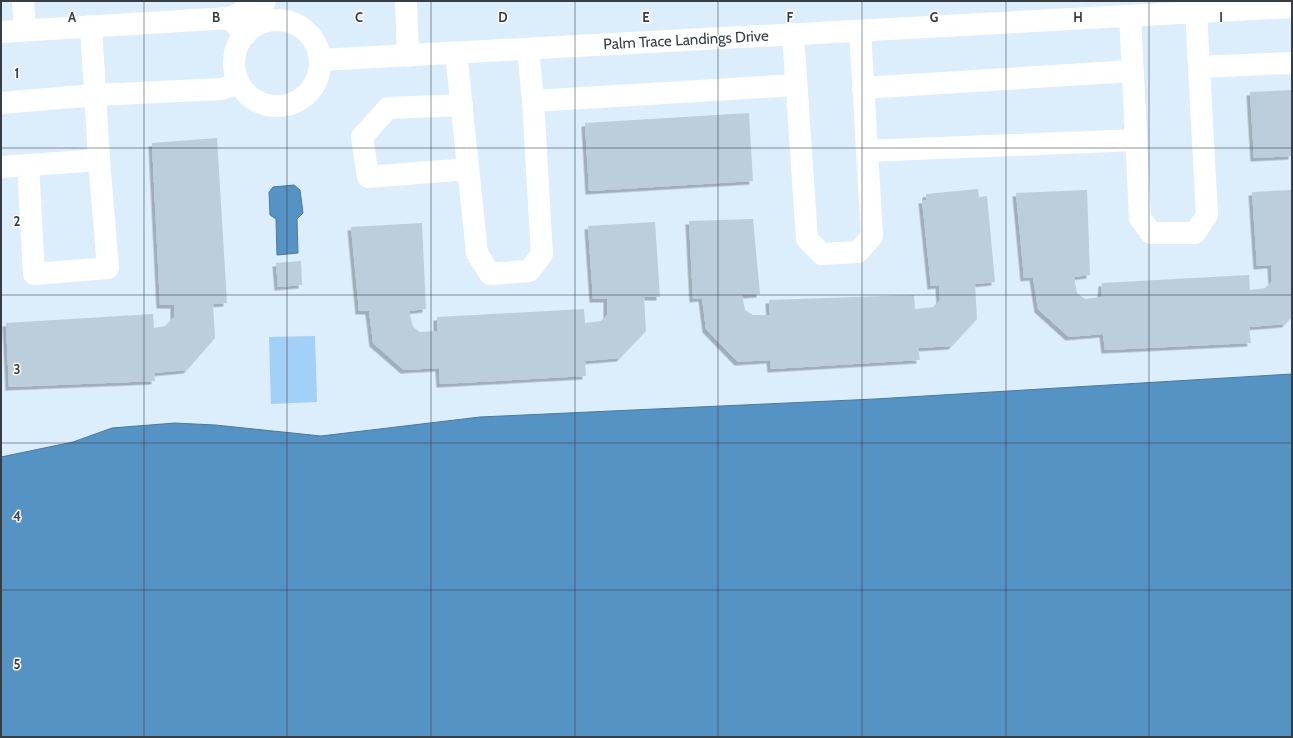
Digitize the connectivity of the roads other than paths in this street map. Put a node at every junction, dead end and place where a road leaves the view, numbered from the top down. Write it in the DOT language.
graph roads {
  1 [pos="23,1"];
  2 [pos="265,1"];
  3 [pos="406,1"];
  4 [pos="1292,7"];
  5 [pos="1196,12"];
  6 [pos="1130,16"];
  7 [pos="230,18"];
  8 [pos="91,26"];
  9 [pos="25,30"];
  10 [pos="860,31"];
  11 [pos="1,32"];
  12 [pos="793,34"];
  13 [pos="245,35"];
  14 [pos="528,49"];
  15 [pos="456,53"];
  16 [pos="408,56"];
  17 [pos="320,60"];
  18 [pos="1292,63"];
  19 [pos="1199,67"];
  20 [pos="1132,71"];
  21 [pos="239,83"];
  22 [pos="796,85"];
  23 [pos="863,88"];
  24 [pos="95,95"];
  25 [pos="533,101"];
  26 [pos="1,103"];
  27 [pos="462,105"];
  28 [pos="1136,140"];
  29 [pos="867,151"];
  30 [pos="99,160"];
  31 [pos="28,165"];
  32 [pos="1,167"];
  33 [pos="468,169"];
  1 -- 9 [label="street"];
  2 -- 7 [label="street"];
  3 -- 16 [label="street"];
  4 -- 5 [label="street, Palm Trace Landings Drive"];
  5 -- 6 [label="street, Palm Trace Landings Drive"];
  5 -- 19 [label="street"];
  6 -- 10 [label="street, Palm Trace Landings Drive"];
  6 -- 20 [label="street"];
  7 -- 8 [label="street"];
  7 -- 13 [label="street"];
  8 -- 9 [label="street"];
  8 -- 24 [label="street"];
  9 -- 11 [label="street"];
  10 -- 12 [label="street, Palm Trace Landings Drive"];
  10 -- 23 [label="street"];
  12 -- 14 [label="street, Palm Trace Landings Drive"];
  12 -- 22 [label="street"];
  13 -- 17 [label="street"];
  13 -- 21 [label="street"];
  14 -- 15 [label="street, Palm Trace Landings Drive"];
  14 -- 25 [label="street"];
  15 -- 16 [label="street, Palm Trace Landings Drive"];
  15 -- 27 [label="street"];
  16 -- 17 [label="street, Palm Trace Landings Drive"];
  17 -- 21 [label="street"];
  18 -- 19 [label="street"];
  19 -- 28 [label="street"];
  20 -- 23 [label="street"];
  20 -- 28 [label="street"];
  21 -- 24 [label="street"];
  22 -- 25 [label="street"];
  22 -- 29 [label="street"];
  23 -- 29 [label="street"];
  24 -- 26 [label="street"];
  24 -- 30 [label="street"];
  25 -- 33 [label="street"];
  27 -- 33 [label="street"];
  27 -- 33 [label="street"];
  28 -- 29 [label="street"];
  30 -- 31 [label="street"];
  30 -- 31 [label="street"];
  31 -- 32 [label="street"];
}
